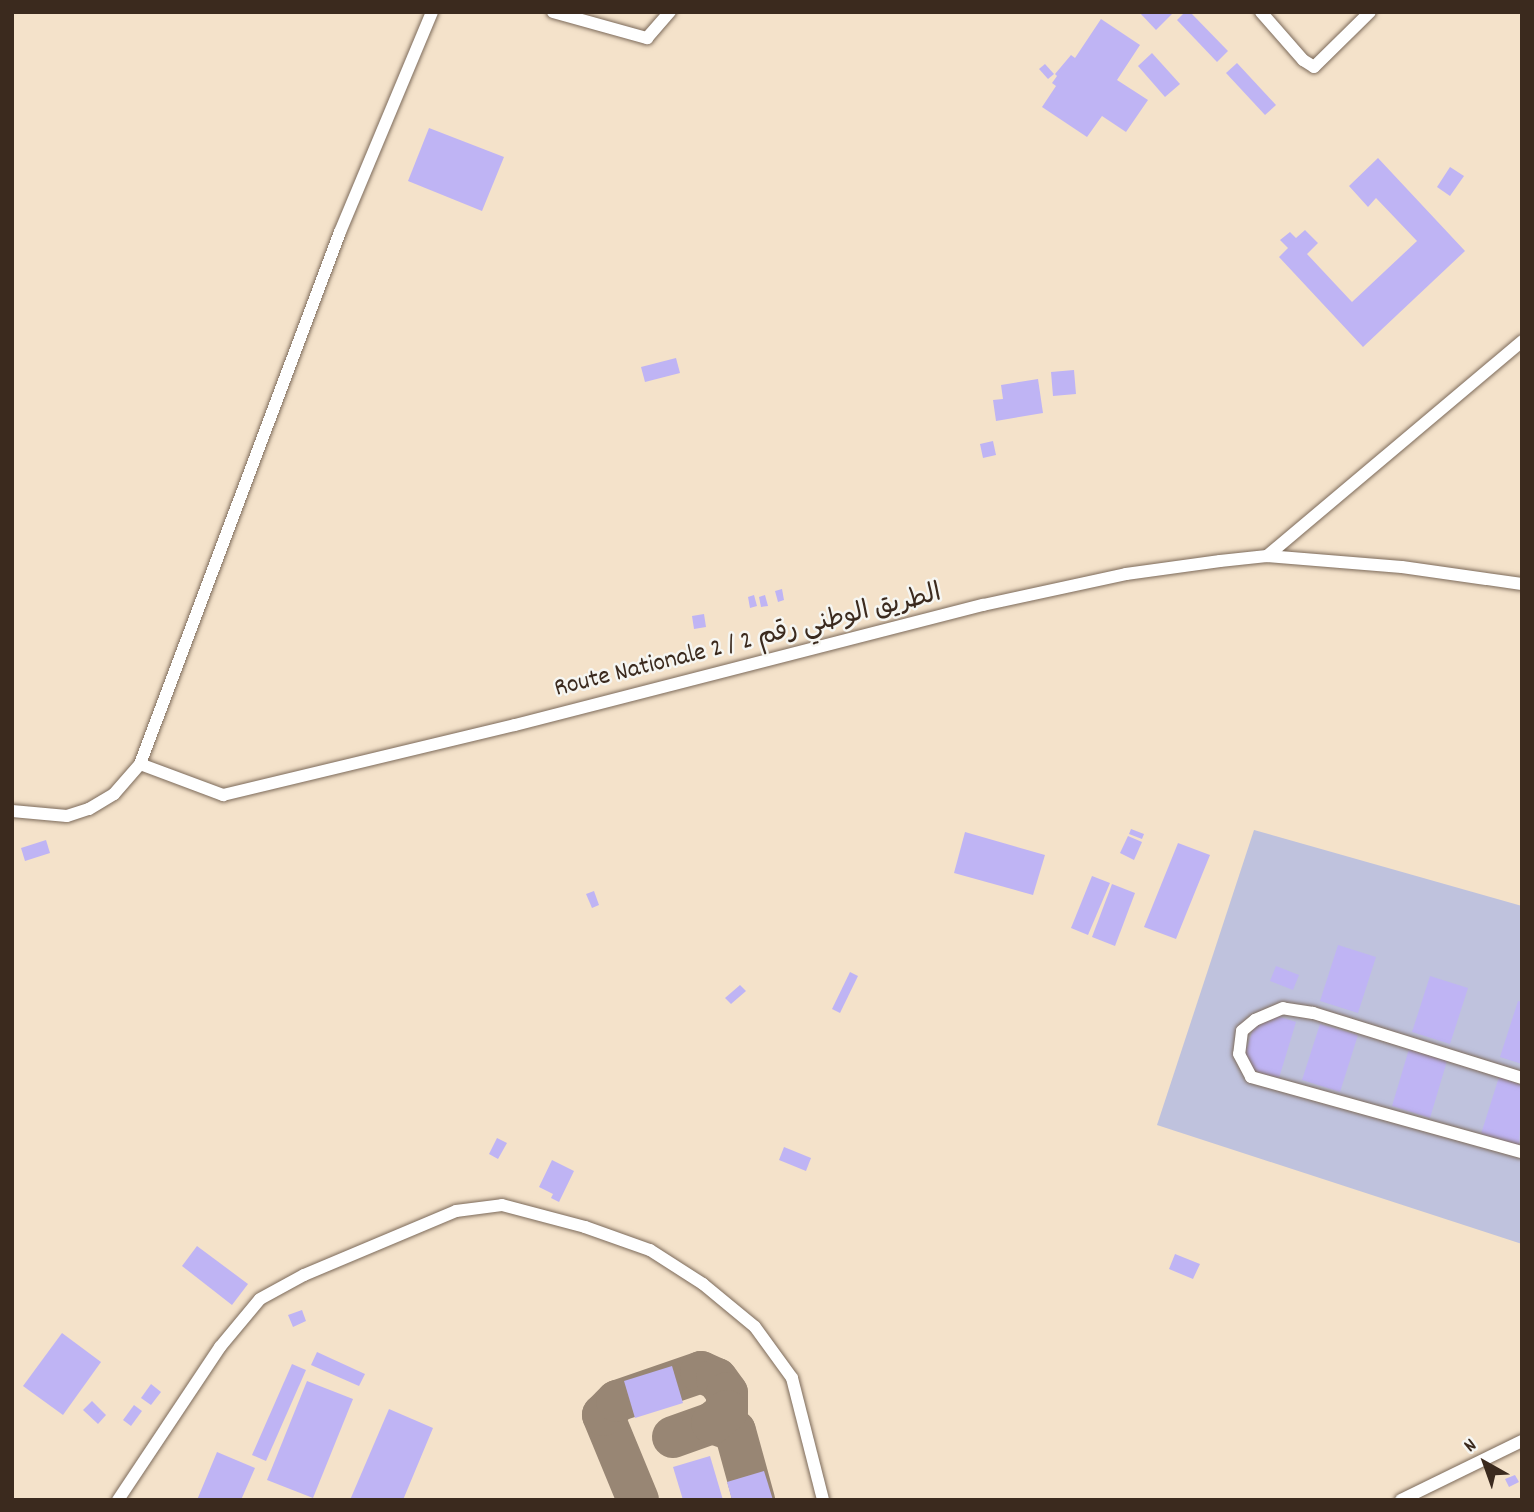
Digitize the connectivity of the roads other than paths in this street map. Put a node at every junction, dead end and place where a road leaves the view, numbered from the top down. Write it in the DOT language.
graph roads {
  1 [pos="432,12"];
  2 [pos="553,12"];
  3 [pos="670,12"];
  4 [pos="1261,12"];
  5 [pos="1370,12"];
  6 [pos="1522,341"];
  7 [pos="1267,556"];
  8 [pos="1522,584"];
  9 [pos="140,764"];
  10 [pos="12,811"];
  11 [pos="1522,1078"];
  12 [pos="1522,1152"];
  13 [pos="1522,1441"];
  14 [pos="118,1500"];
  15 [pos="823,1500"];
  16 [pos="1401,1500"];
  1 -- 9 [label="street"];
  2 -- 3 [label="street"];
  4 -- 5 [label="street"];
  6 -- 7 [label="street"];
  7 -- 8 [label="street, Route Nationale 2 / الطريق الوطني رقم 2"];
  7 -- 9 [label="street, Route Nationale 2 / الطريق الوطني رقم 2"];
  9 -- 10 [label="street"];
  11 -- 12 [label="street"];
  13 -- 16 [label="street"];
  14 -- 15 [label="street"];
}
